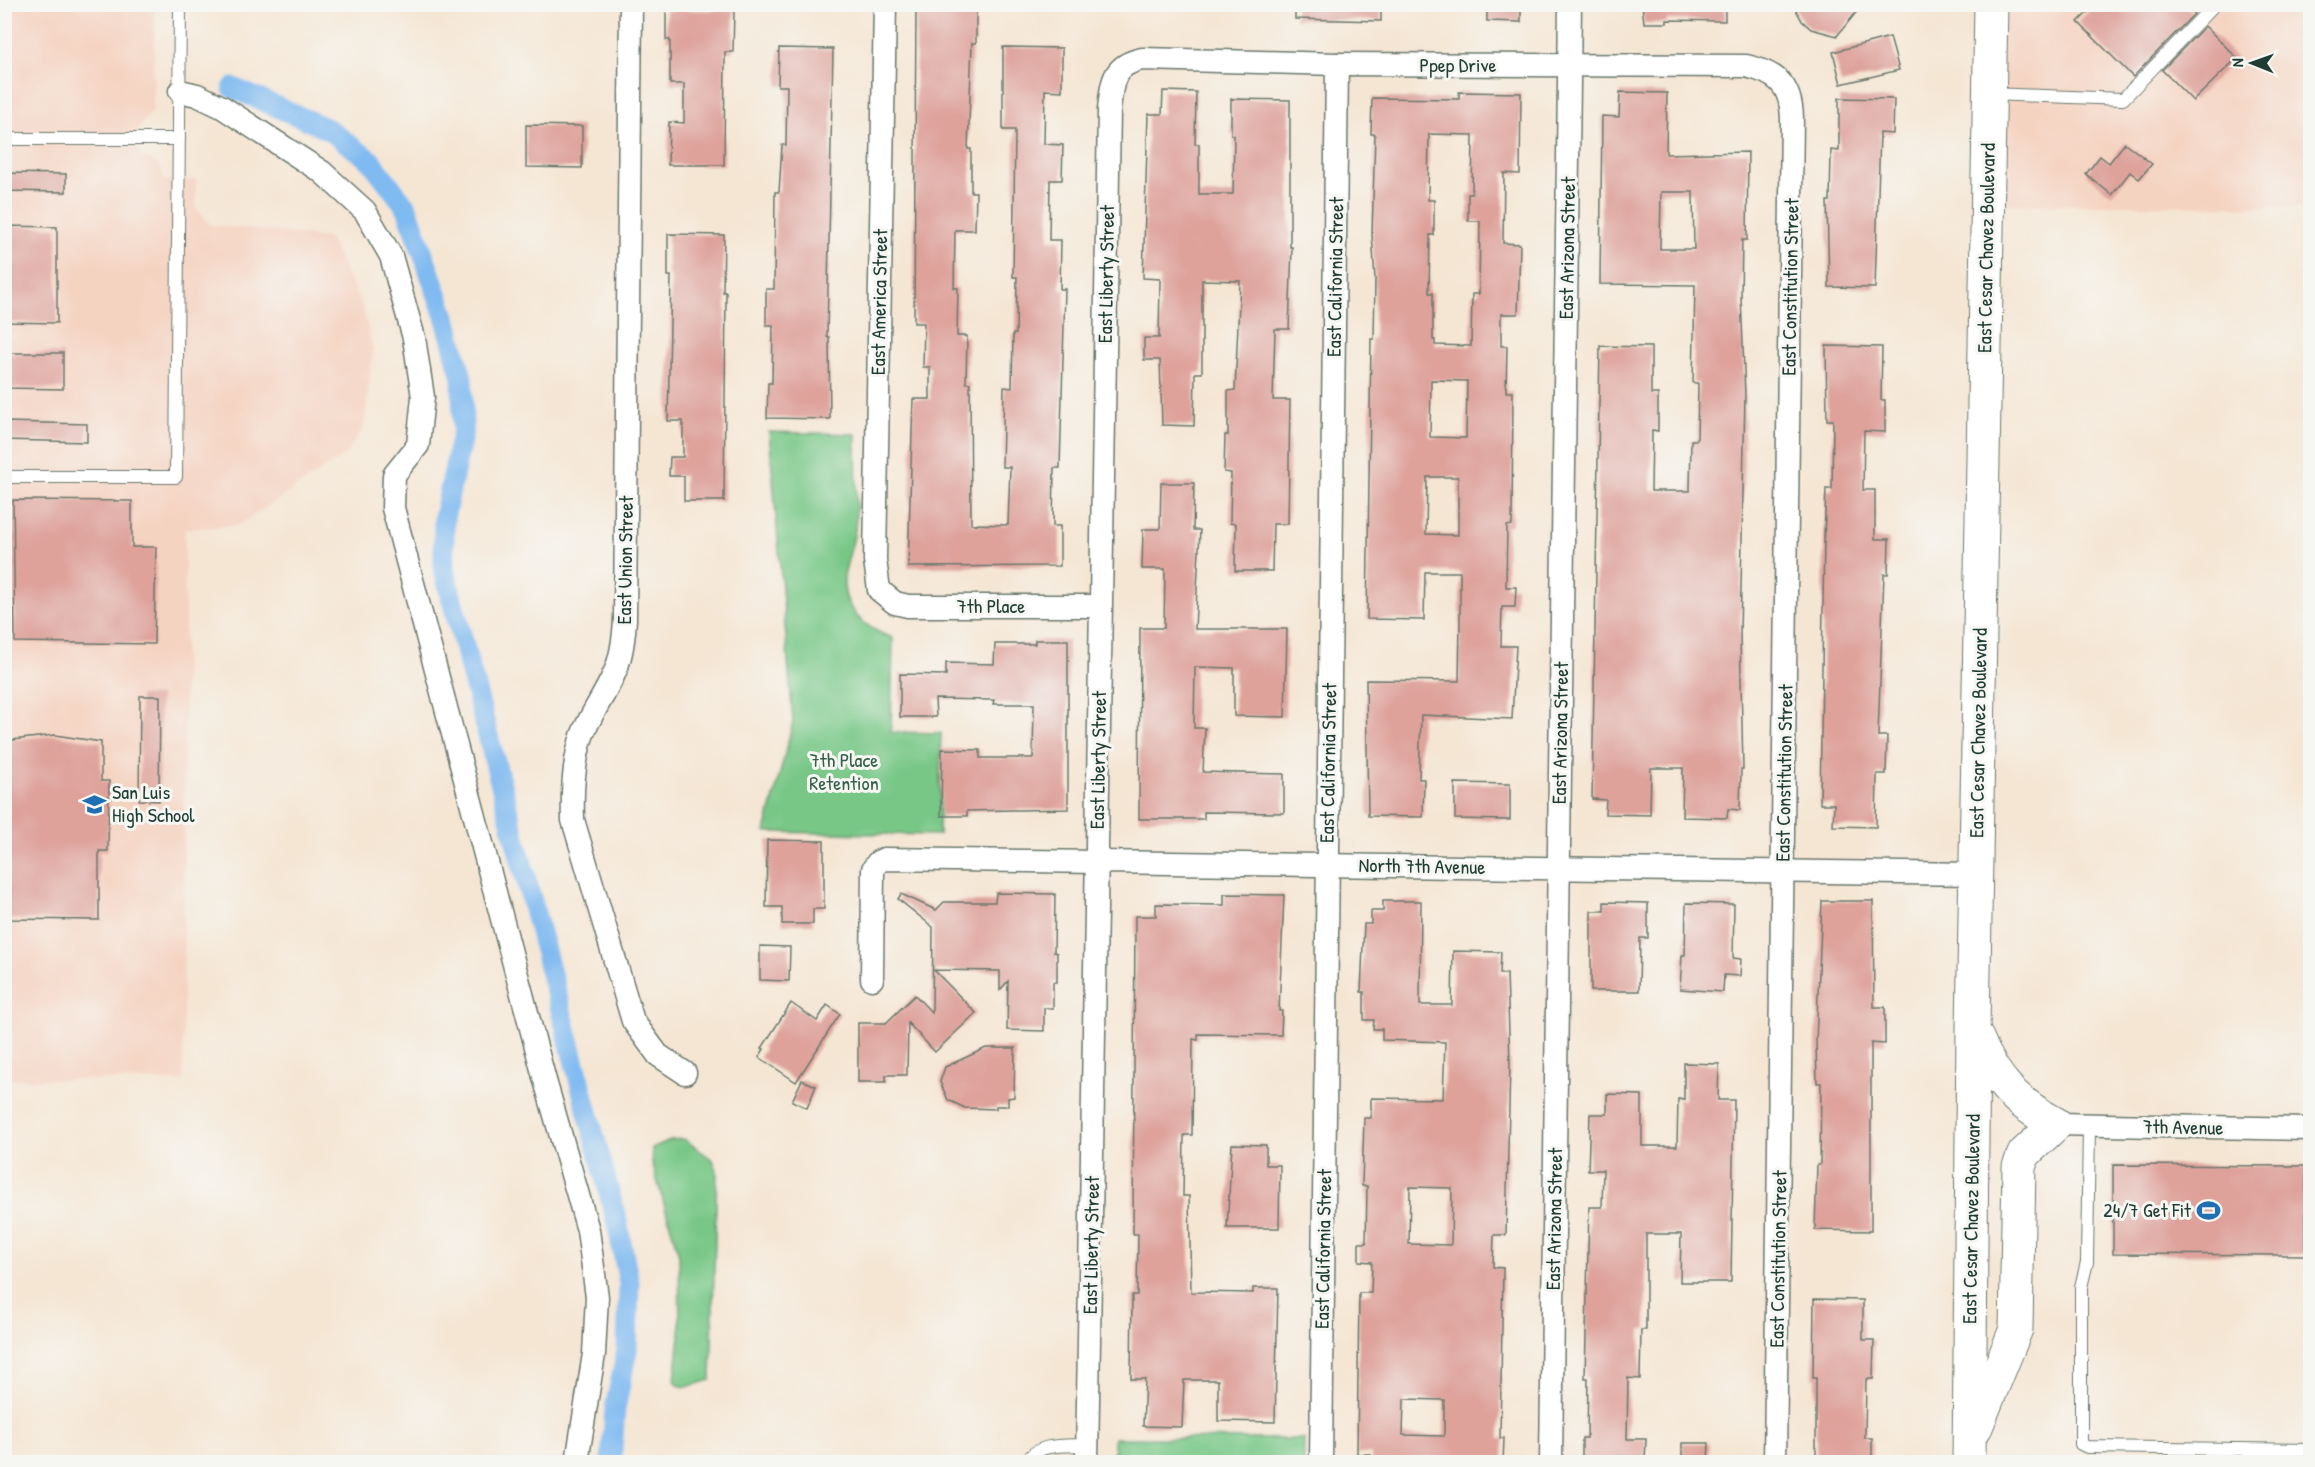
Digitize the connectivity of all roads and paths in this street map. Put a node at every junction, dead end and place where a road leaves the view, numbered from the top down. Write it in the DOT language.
graph roads {
  1 [pos="180,4"];
  2 [pos="631,4"];
  3 [pos="885,4"];
  4 [pos="1570,4"];
  5 [pos="1991,4"];
  6 [pos="2215,4"];
  7 [pos="1127,62"];
  8 [pos="1337,64"];
  9 [pos="1569,65"];
  10 [pos="1784,86"];
  11 [pos="180,91"];
  12 [pos="1989,94"];
  13 [pos="4,139"];
  14 [pos="179,140"];
  15 [pos="4,477"];
  16 [pos="885,597"];
  17 [pos="1100,606"];
  18 [pos="1097,861"];
  19 [pos="1327,865"];
  20 [pos="1558,868"];
  21 [pos="1783,871"];
  22 [pos="1976,874"];
  23 [pos="872,979"];
  24 [pos="1973,1029"];
  25 [pos="685,1073"];
  26 [pos="2056,1124"];
  27 [pos="2089,1126"];
  28 [pos="2310,1129"];
  29 [pos="2310,1450"];
  30 [pos="1969,1453"];
  31 [pos="1087,1454"];
  32 [pos="577,1462"];
  33 [pos="1026,1462"];
  34 [pos="1321,1462"];
  35 [pos="1551,1462"];
  36 [pos="1775,1462"];
  1 -- 11 [label="lane"];
  2 -- 25 [label="street, East Union Street"];
  3 -- 16 [label="street, East America Street"];
  4 -- 9 [label="street, East Arizona Street"];
  5 -- 12 [label="highway, East Cesar Chavez Boulevard"];
  6 -- 12 [label="lane"];
  7 -- 8 [label="street, Ppep Drive"];
  7 -- 17 [label="street, East Liberty Street"];
  8 -- 9 [label="street, Ppep Drive"];
  8 -- 19 [label="street, East California Street"];
  9 -- 10 [label="street, Ppep Drive"];
  9 -- 20 [label="street, East Arizona Street"];
  10 -- 21 [label="street, East Constitution Street"];
  11 -- 14 [label="lane"];
  11 -- 32 [label="street"];
  12 -- 22 [label="highway, East Cesar Chavez Boulevard"];
  13 -- 14 [label="lane"];
  14 -- 15 [label="lane"];
  16 -- 17 [label="street, 7th Place"];
  17 -- 18 [label="street, East Liberty Street"];
  18 -- 19 [label="street, North 7th Avenue"];
  18 -- 23 [label="street, North 7th Avenue"];
  18 -- 31 [label="street, East Liberty Street"];
  19 -- 20 [label="street, North 7th Avenue"];
  19 -- 34 [label="street, East California Street"];
  20 -- 21 [label="street, North 7th Avenue"];
  20 -- 35 [label="street, East Arizona Street"];
  21 -- 22 [label="street, North 7th Avenue"];
  21 -- 36 [label="street, East Constitution Street"];
  22 -- 24 [label="highway, East Cesar Chavez Boulevard"];
  24 -- 26 [label="highway"];
  24 -- 30 [label="highway, East Cesar Chavez Boulevard"];
  26 -- 27 [label="street, 7th Avenue"];
  26 -- 30 [label="highway"];
  27 -- 28 [label="street, 7th Avenue"];
  27 -- 29 [label="lane"];
  31 -- 33 [label="lane"];
}
